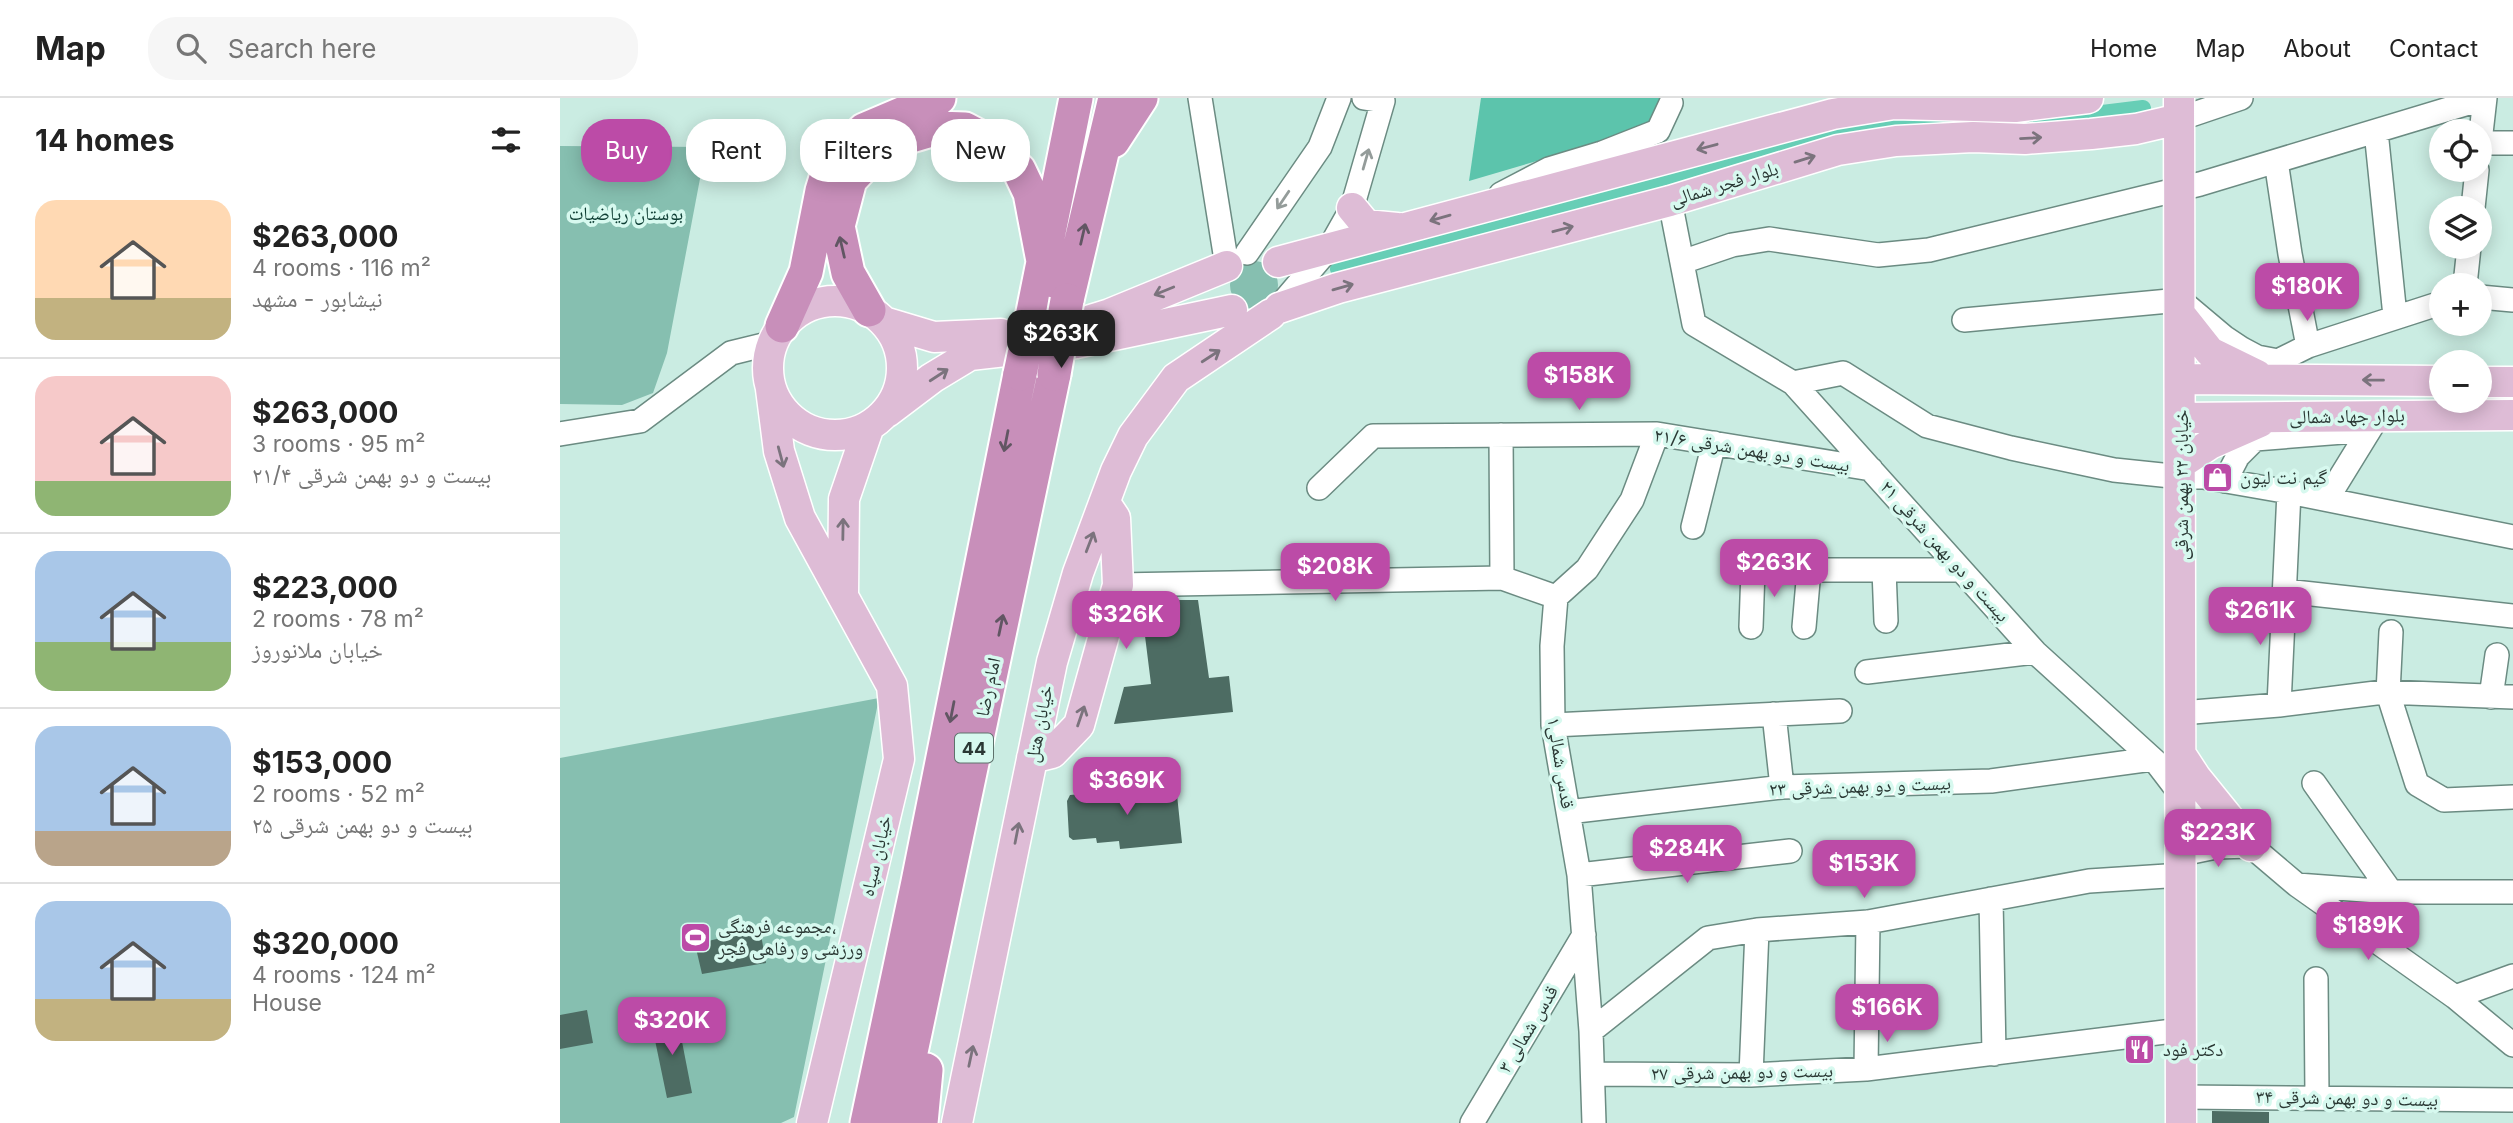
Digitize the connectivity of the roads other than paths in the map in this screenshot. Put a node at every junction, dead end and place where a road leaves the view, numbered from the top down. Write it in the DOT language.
graph roads {
  1 [pos="939,98"];
  2 [pos="1076,98"];
  3 [pos="1115,98"];
  4 [pos="1141,98"];
  5 [pos="1200,98"];
  6 [pos="1339,98"];
  7 [pos="2088,98"];
  8 [pos="2241,98"];
  9 [pos="2485,98"];
  10 [pos="1373,100"];
  11 [pos="1675,100"];
  12 [pos="2179,109"];
  13 [pos="2483,119"];
  14 [pos="2376,131"];
  15 [pos="2492,143"];
  16 [pos="2513,143"];
  17 [pos="1100,161"];
  18 [pos="2276,161"];
  19 [pos="2179,189"];
  20 [pos="1670,201"];
  21 [pos="1352,208"];
  22 [pos="1471,209"];
  23 [pos="1405,228"];
  24 [pos="1330,247"];
  25 [pos="1237,259"];
  26 [pos="1043,261"];
  27 [pos="1278,262"];
  28 [pos="1682,262"];
  29 [pos="2492,299"];
  30 [pos="2513,300"];
  31 [pos="2429,306"];
  32 [pos="2180,307"];
  33 [pos="1278,308"];
  34 [pos="1232,310"];
  35 [pos="877,316"];
  36 [pos="2395,316"];
  37 [pos="1964,320"];
  38 [pos="777,335"];
  39 [pos="2308,346"];
  40 [pos="2180,379"];
  41 [pos="2267,380"];
  42 [pos="2429,381"];
  43 [pos="2492,382"];
  44 [pos="2513,382"];
  45 [pos="1793,383"];
  46 [pos="771,389"];
  47 [pos="2513,415"];
  48 [pos="2272,417"];
  49 [pos="2180,418"];
  50 [pos="876,420"];
  51 [pos="2374,423"];
  52 [pos="560,434"];
  53 [pos="1657,434"];
  54 [pos="1501,435"];
  55 [pos="1714,443"];
  56 [pos="1871,469"];
  57 [pos="2188,473"];
  58 [pos="2225,481"];
  59 [pos="1319,488"];
  60 [pos="2289,492"];
  61 [pos="2327,499"];
  62 [pos="1105,503"];
  63 [pos="1693,527"];
  64 [pos="2513,537"];
  65 [pos="1809,570"];
  66 [pos="1884,570"];
  67 [pos="1960,570"];
  68 [pos="1502,578"];
  69 [pos="1118,585"];
  70 [pos="2285,591"];
  71 [pos="842,597"];
  72 [pos="1556,597"];
  73 [pos="2513,616"];
  74 [pos="1886,621"];
  75 [pos="1751,627"];
  76 [pos="1804,627"];
  77 [pos="2391,632"];
  78 [pos="2035,652"];
  79 [pos="2497,655"];
  80 [pos="1867,672"];
  81 [pos="2388,692"];
  82 [pos="2502,697"];
  83 [pos="2279,705"];
  84 [pos="1840,711"];
  85 [pos="2181,713"];
  86 [pos="1774,714"];
  87 [pos="1553,725"];
  88 [pos="2181,755"];
  89 [pos="1032,758"];
  90 [pos="2152,759"];
  91 [pos="2314,783"];
  92 [pos="1782,787"];
  93 [pos="2182,796"];
  94 [pos="2513,797"];
  95 [pos="1568,812"];
  96 [pos="2251,846"];
  97 [pos="1790,851"];
  98 [pos="2182,864"];
  99 [pos="1579,875"];
  100 [pos="2297,885"];
  101 [pos="931,886"];
  102 [pos="2391,892"];
  103 [pos="2513,892"];
  104 [pos="1991,899"];
  105 [pos="1868,922"];
  106 [pos="1757,930"];
  107 [pos="1584,935"];
  108 [pos="2513,976"];
  109 [pos="2316,979"];
  110 [pos="2455,997"];
  111 [pos="2181,1030"];
  112 [pos="1591,1031"];
  113 [pos="2513,1045"];
  114 [pos="1994,1054"];
  115 [pos="1866,1069"];
  116 [pos="1594,1074"];
  117 [pos="1751,1075"];
  118 [pos="2317,1096"];
  119 [pos="2513,1100"];
  120 [pos="2181,1110"];
  121 [pos="812,1123"];
  122 [pos="844,1123"];
  123 [pos="867,1123"];
  124 [pos="896,1123"];
  125 [pos="921,1123"];
  126 [pos="957,1123"];
  127 [pos="1472,1123"];
  128 [pos="1594,1123"];
  1 -- 38 [label="highway"];
  2 -- 26 [label="highway, 44"];
  3 -- 17 [label="highway, 44"];
  4 -- 17 [label="highway"];
  5 -- 25 [label="street"];
  6 -- 25 [label="street, one-way"];
  7 -- 22 [label="main road, بلوار فجر شمالی, one-way"];
  8 -- 12 [label="street"];
  9 -- 13 [label="street"];
  9 -- 14 [label="street"];
  21 -- 10 [label="street, one-way"];
  11 -- 22 [label="street"];
  12 -- 19 [label="main road, خیابان ۲۲ بهمن شرقی"];
  20 -- 12 [label="main road, بلوار فجر شمالی, one-way"];
  14 -- 18 [label="street"];
  14 -- 36 [label="street"];
  15 -- 16 [label="street"];
  101 -- 17 [label="highway, امام رضا / 44, one-way, bridge"];
  18 -- 19 [label="street"];
  18 -- 39 [label="street"];
  19 -- 28 [label="street"];
  19 -- 32 [label="main road, خیابان ۲۲ بهمن شرقی"];
  20 -- 28 [label="street"];
  33 -- 20 [label="main road, بلوار فجر شمالی, one-way"];
  21 -- 23 [label="main road"];
  21 -- 24 [label="street"];
  22 -- 23 [label="main road, بلوار فجر شمالی, one-way"];
  23 -- 24 [label="main road, بلوار فجر شمالی"];
  24 -- 27 [label="main road, بلوار فجر شمالی"];
  24 -- 33 [label="street"];
  25 -- 27 [label="main road"];
  25 -- 34 [label="main road"];
  25 -- 35 [label="main road, one-way"];
  35 -- 26 [label="highway, one-way"];
  26 -- 101 [label="highway, امام رضا / 44, one-way, bridge"];
  27 -- 33 [label="main road"];
  28 -- 45 [label="street, بیست و دو بهمن شرقی ۲۱"];
  29 -- 30 [label="street"];
  31 -- 36 [label="street"];
  32 -- 37 [label="street"];
  32 -- 39 [label="street"];
  32 -- 40 [label="main road, خیابان ۲۲ بهمن شرقی"];
  32 -- 41 [label="main road"];
  33 -- 34 [label="main road"];
  62 -- 33 [label="main road, خیابان هتل, one-way"];
  50 -- 34 [label="main road, one-way"];
  35 -- 38 [label="main road"];
  35 -- 50 [label="main road"];
  36 -- 39 [label="street"];
  38 -- 46 [label="main road"];
  38 -- 52 [label="street"];
  40 -- 41 [label="main road, بلوار جهاد شمالی"];
  40 -- 49 [label="main road, خیابان ۲۲ بهمن شرقی"];
  42 -- 41 [label="main road, بلوار جهاد شمالی, one-way"];
  41 -- 48 [label="main road"];
  43 -- 44 [label="main road"];
  45 -- 56 [label="street, بیست و دو بهمن شرقی ۲۱"];
  45 -- 57 [label="street"];
  46 -- 50 [label="main road"];
  46 -- 71 [label="main road, خیابان سپاه, one-way"];
  47 -- 51 [label="main road, بلوار جهاد شمالی"];
  48 -- 49 [label="main road, بلوار جهاد شمالی"];
  48 -- 51 [label="main road, بلوار جهاد شمالی"];
  48 -- 57 [label="main road"];
  49 -- 57 [label="main road, خیابان ۲۲ بهمن شرقی"];
  71 -- 50 [label="main road, one-way"];
  51 -- 58 [label="street"];
  51 -- 61 [label="street"];
  53 -- 54 [label="street, بیست و دو بهمن شرقی ۲۱/۶"];
  53 -- 55 [label="street, بیست و دو بهمن شرقی ۲۱/۶"];
  53 -- 72 [label="street"];
  54 -- 59 [label="street, بیست و دو بهمن شرقی ۲۱/۶"];
  54 -- 68 [label="street"];
  55 -- 56 [label="street, بیست و دو بهمن شرقی ۲۱/۶"];
  55 -- 63 [label="street"];
  56 -- 67 [label="street, بیست و دو بهمن شرقی ۲۱"];
  57 -- 58 [label="street"];
  57 -- 85 [label="main road, خیابان ۲۲ بهمن شرقی"];
  58 -- 60 [label="street"];
  60 -- 61 [label="street"];
  60 -- 70 [label="street"];
  61 -- 64 [label="street"];
  62 -- 69 [label="main road"];
  89 -- 62 [label="main road, خیابان هتل, one-way"];
  65 -- 66 [label="street"];
  65 -- 75 [label="street"];
  65 -- 76 [label="street"];
  66 -- 67 [label="street"];
  66 -- 74 [label="street"];
  67 -- 78 [label="street, بیست و دو بهمن شرقی ۲۱"];
  68 -- 69 [label="street"];
  68 -- 72 [label="street"];
  89 -- 69 [label="main road, one-way"];
  70 -- 73 [label="street"];
  70 -- 83 [label="street"];
  71 -- 121 [label="main road, خیابان سپاه"];
  72 -- 87 [label="street, قدس شمالی۱"];
  77 -- 81 [label="street"];
  78 -- 80 [label="street"];
  78 -- 90 [label="street, بیست و دو بهمن شرقی ۲۱"];
  79 -- 82 [label="street"];
  81 -- 82 [label="street"];
  81 -- 83 [label="street"];
  81 -- 94 [label="street"];
  83 -- 85 [label="street"];
  84 -- 86 [label="street"];
  85 -- 88 [label="main road, خیابان ۲۲ بهمن شرقی"];
  86 -- 87 [label="street"];
  86 -- 92 [label="street"];
  87 -- 95 [label="street, قدس شمالی۱"];
  88 -- 93 [label="main road, خیابان ۲۲ بهمن شرقی"];
  88 -- 96 [label="main road"];
  126 -- 89 [label="main road, خیابان هتل, one-way"];
  90 -- 92 [label="street, بیست و دو بهمن شرقی ۲۳"];
  90 -- 93 [label="street, بیست و دو بهمن شرقی ۲۱"];
  91 -- 102 [label="street"];
  92 -- 95 [label="street, بیست و دو بهمن شرقی ۲۳"];
  93 -- 96 [label="street, بیست و دو بهمن شرقی ۲۱"];
  93 -- 98 [label="main road, خیابان ۲۲ بهمن شرقی"];
  95 -- 99 [label="street, قدس شمالی۱"];
  96 -- 98 [label="street"];
  96 -- 100 [label="street, بیست و دو بهمن شرقی ۲۱"];
  97 -- 99 [label="street"];
  98 -- 104 [label="street"];
  98 -- 111 [label="main road, خیابان ۲۲ بهمن شرقی"];
  99 -- 107 [label="street, قدس شمالی۱"];
  100 -- 102 [label="street"];
  100 -- 110 [label="street, بیست و دو بهمن شرقی ۲۱"];
  101 -- 122 [label="highway"];
  101 -- 123 [label="highway, امام رضا / 44"];
  101 -- 124 [label="highway, امام رضا / 44"];
  101 -- 125 [label="highway"];
  102 -- 103 [label="street"];
  104 -- 105 [label="street"];
  104 -- 114 [label="street"];
  105 -- 106 [label="street"];
  105 -- 115 [label="street"];
  106 -- 112 [label="street"];
  106 -- 117 [label="street"];
  107 -- 112 [label="street, قدس شمالی۱"];
  107 -- 127 [label="street, قدس شمالی ۳"];
  108 -- 110 [label="street"];
  109 -- 118 [label="street"];
  110 -- 113 [label="street, بیست و دو بهمن شرقی ۲۱"];
  111 -- 114 [label="street, بیست و دو بهمن شرقی ۲۷"];
  111 -- 120 [label="main road, خیابان ۲۲ بهمن شرقی"];
  112 -- 116 [label="street, قدس شمالی۱"];
  114 -- 115 [label="street, بیست و دو بهمن شرقی ۲۷"];
  115 -- 117 [label="street, بیست و دو بهمن شرقی ۲۷"];
  116 -- 117 [label="street, بیست و دو بهمن شرقی ۲۷"];
  116 -- 128 [label="street, قدس شمالی۱"];
  118 -- 119 [label="street, بیست و دو بهمن شرقی ۳۴"];
  118 -- 120 [label="street, بیست و دو بهمن شرقی ۳۴"];
}
